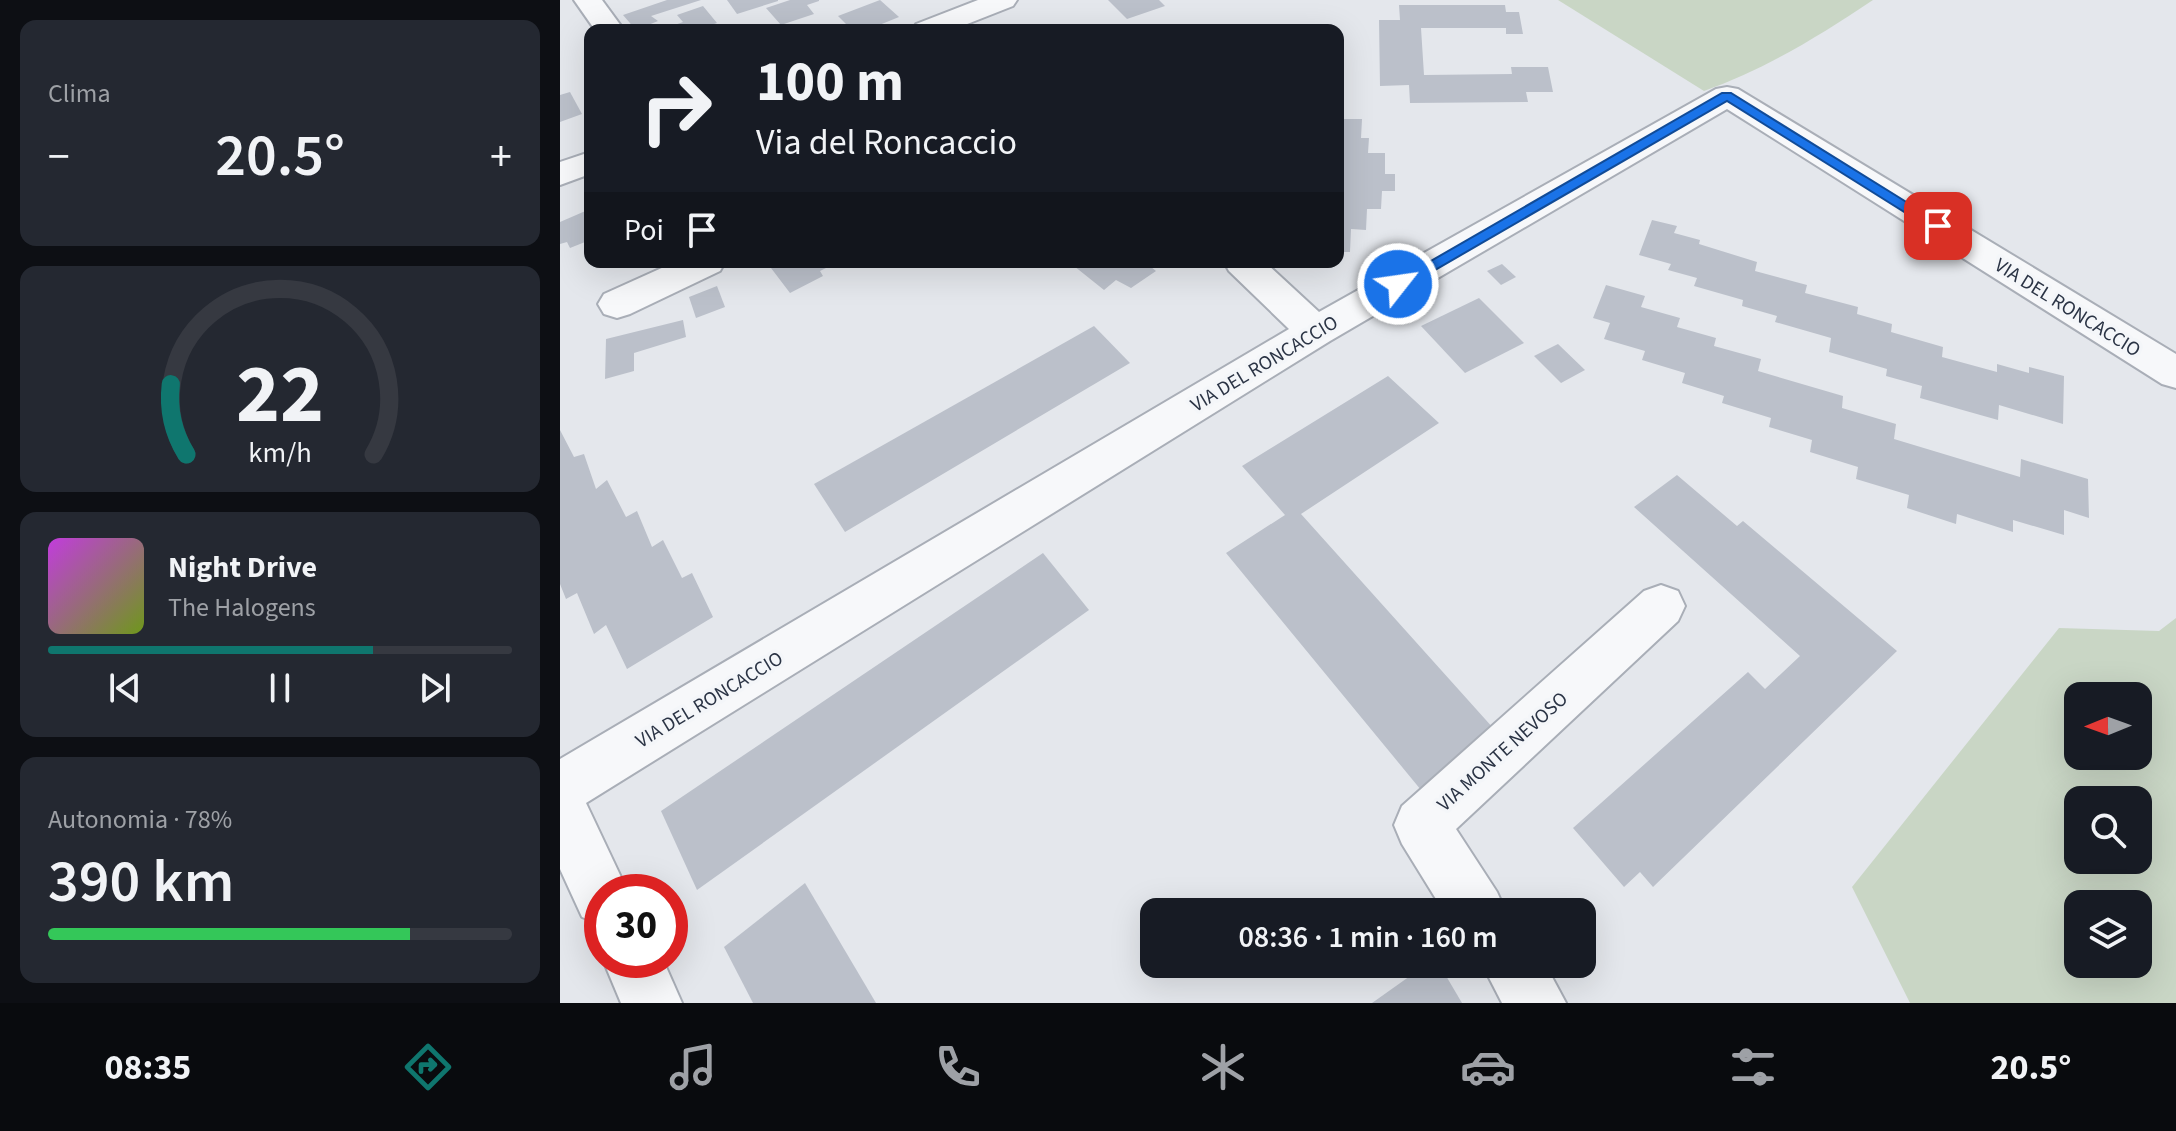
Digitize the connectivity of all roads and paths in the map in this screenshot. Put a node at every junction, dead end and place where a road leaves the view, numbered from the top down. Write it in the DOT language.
graph roads {
  1 [pos="588,0"];
  2 [pos="1003,0"];
  3 [pos="606,24"];
  4 [pos="941,24"];
  5 [pos="584,164"];
  6 [pos="560,174"];
  7 [pos="694,268"];
  8 [pos="1248,268"];
  9 [pos="617,304"];
  10 [pos="1316,331"];
  11 [pos="2176,373"];
  12 [pos="1661,606"];
  13 [pos="560,789"];
  14 [pos="560,808"];
  15 [pos="591,874"];
  16 [pos="1468,898"];
  17 [pos="640,978"];
  18 [pos="1520,978"];
  19 [pos="652,1003"];
  20 [pos="1536,1003"];
  1 -- 3 [label="street"];
  2 -- 4 [label="street"];
  5 -- 6 [label="street"];
  7 -- 9 [label="street"];
  8 -- 10 [label="street"];
  10 -- 11 [label="street, VIA DEL RONCACCIO"];
  10 -- 13 [label="street, VIA DEL RONCACCIO"];
  12 -- 16 [label="street, VIA MONTE NEVOSO"];
  14 -- 15 [label="street"];
  17 -- 19 [label="street"];
  18 -- 20 [label="street"];
}
